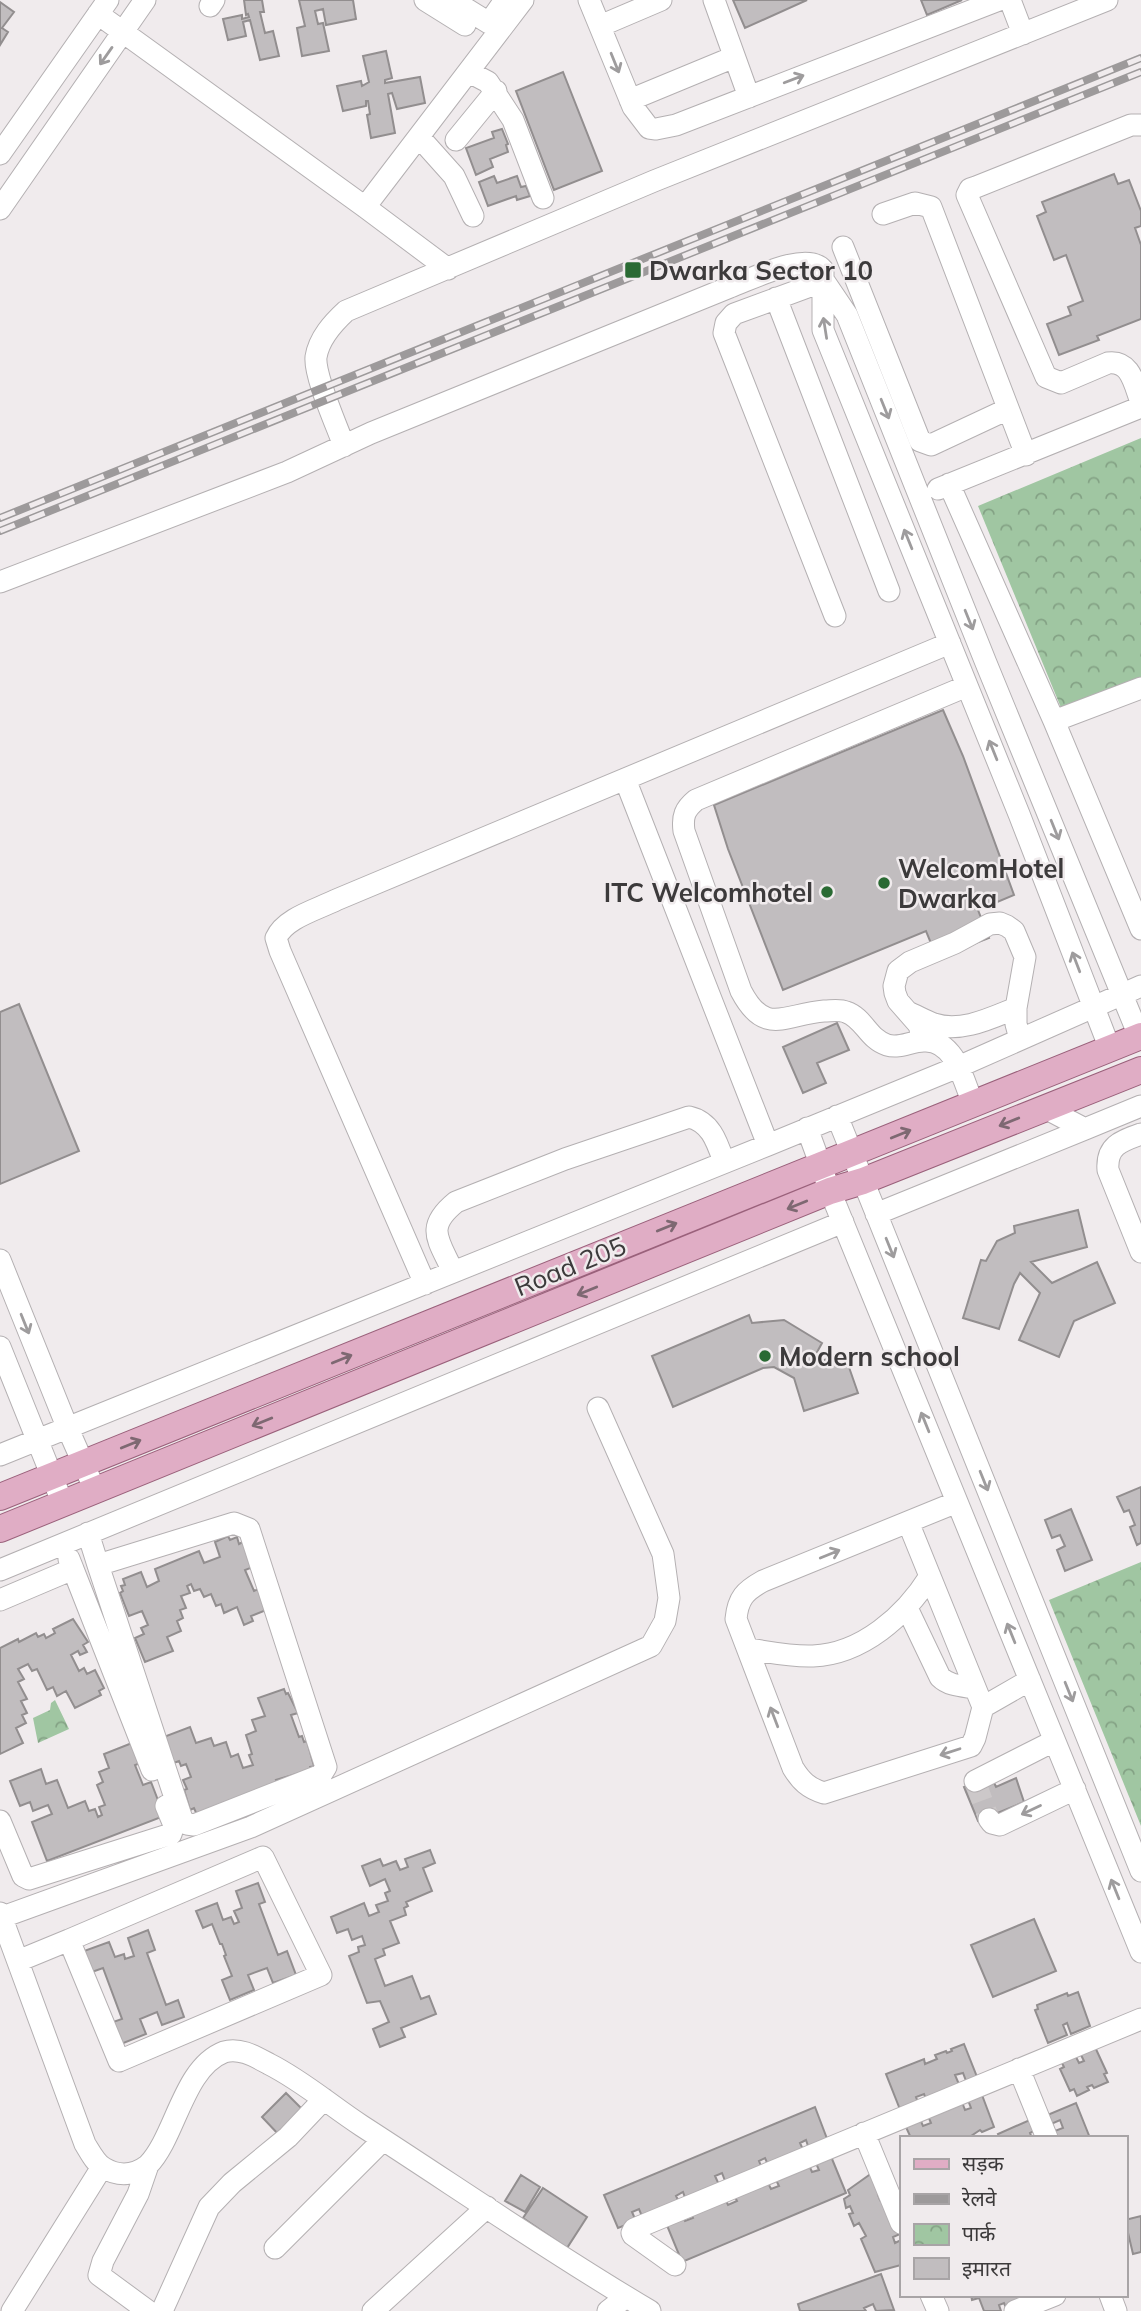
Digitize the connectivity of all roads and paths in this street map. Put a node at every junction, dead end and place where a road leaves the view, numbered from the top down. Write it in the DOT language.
graph roads {
  1 [pos="425,0"];
  2 [pos="452,0"];
  3 [pos="505,0"];
  4 [pos="523,0"];
  5 [pos="589,0"];
  6 [pos="661,0"];
  7 [pos="713,0"];
  8 [pos="999,0"];
  9 [pos="1010,0"];
  10 [pos="1107,0"];
  11 [pos="137,3"];
  12 [pos="103,7"];
  13 [pos="600,26"];
  14 [pos="469,27"];
  15 [pos="122,32"];
  16 [pos="1023,34"];
  17 [pos="734,57"];
  18 [pos="469,72"];
  19 [pos="495,91"];
  20 [pos="749,97"];
  21 [pos="630,100"];
  22 [pos="1141,125"];
  23 [pos="419,138"];
  24 [pos="456,140"];
  25 [pos="0,154"];
  26 [pos="543,198"];
  27 [pos="365,207"];
  28 [pos="0,209"];
  29 [pos="883,214"];
  30 [pos="473,216"];
  31 [pos="843,247"];
  32 [pos="447,269"];
  33 [pos="824,281"];
  34 [pos="776,298"];
  35 [pos="1141,404"];
  36 [pos="1009,409"];
  37 [pos="344,446"];
  38 [pos="1026,455"];
  39 [pos="949,484"];
  40 [pos="919,496"];
  41 [pos="0,582"];
  42 [pos="888,591"];
  43 [pos="835,616"];
  44 [pos="950,643"];
  45 [pos="967,686"];
  46 [pos="1141,688"];
  47 [pos="1055,721"];
  48 [pos="625,779"];
  49 [pos="1141,929"];
  50 [pos="1132,990"];
  51 [pos="1016,1008"];
  52 [pos="1094,1008"];
  53 [pos="908,1012"];
  54 [pos="1140,1036"];
  55 [pos="1020,1039"];
  56 [pos="923,1041"];
  57 [pos="1110,1049"];
  58 [pos="958,1067"];
  59 [pos="1141,1070"];
  60 [pos="973,1104"];
  61 [pos="1141,1106"];
  62 [pos="1045,1108"];
  63 [pos="836,1116"];
  64 [pos="807,1128"];
  65 [pos="1084,1129"];
  66 [pos="1141,1134"];
  67 [pos="768,1145"];
  68 [pos="852,1154"];
  69 [pos="724,1162"];
  70 [pos="820,1165"];
  71 [pos="863,1181"];
  72 [pos="830,1191"];
  73 [pos="876,1214"];
  74 [pos="843,1222"];
  75 [pos="1141,1252"];
  76 [pos="0,1260"];
  77 [pos="453,1272"];
  78 [pos="425,1284"];
  79 [pos="0,1347"];
  80 [pos="598,1408"];
  81 [pos="68,1429"];
  82 [pos="38,1440"];
  83 [pos="0,1455"];
  84 [pos="84,1463"];
  85 [pos="52,1476"];
  86 [pos="95,1490"];
  87 [pos="0,1497"];
  88 [pos="957,1502"];
  89 [pos="62,1504"];
  90 [pos="908,1522"];
  91 [pos="0,1529"];
  92 [pos="88,1533"];
  93 [pos="63,1543"];
  94 [pos="98,1565"];
  95 [pos="73,1569"];
  96 [pos="0,1570"];
  97 [pos="930,1576"];
  98 [pos="0,1600"];
  99 [pos="907,1608"];
  100 [pos="748,1649"];
  101 [pos="1030,1680"];
  102 [pos="979,1698"];
  103 [pos="1055,1741"];
  104 [pos="975,1781"];
  105 [pos="1075,1789"];
  106 [pos="989,1819"];
  107 [pos="0,1821"];
  108 [pos="1141,1871"];
  109 [pos="1,1916"];
  110 [pos="69,1940"];
  111 [pos="1141,1952"];
  112 [pos="18,1961"];
  113 [pos="1141,2019"];
  114 [pos="1019,2069"];
  115 [pos="324,2099"];
  116 [pos="864,2133"];
  117 [pos="1046,2136"];
  118 [pos="383,2140"];
  119 [pos="148,2165"];
  120 [pos="102,2167"];
  121 [pos="487,2207"];
  122 [pos="900,2221"];
  123 [pos="275,2248"];
  124 [pos="675,2265"];
  125 [pos="626,2297"];
  126 [pos="1050,2297"];
  127 [pos="12,2311"];
  128 [pos="148,2311"];
  129 [pos="162,2311"];
  130 [pos="373,2311"];
  131 [pos="608,2311"];
  132 [pos="650,2311"];
  133 [pos="1015,2311"];
  1 -- 14 [label="street"];
  2 -- 3 [label="street"];
  4 -- 18 [label="street"];
  5 -- 13 [label="street"];
  6 -- 13 [label="street"];
  7 -- 17 [label="street"];
  20 -- 8 [label="street, one-way"];
  9 -- 16 [label="street"];
  10 -- 16 [label="street"];
  11 -- 15 [label="street"];
  12 -- 15 [label="street"];
  12 -- 25 [label="street"];
  13 -- 21 [label="street, one-way"];
  15 -- 27 [label="street"];
  15 -- 28 [label="street, one-way"];
  16 -- 32 [label="street"];
  17 -- 20 [label="street"];
  17 -- 21 [label="street"];
  18 -- 19 [label="street"];
  18 -- 23 [label="street"];
  19 -- 24 [label="street"];
  19 -- 26 [label="street"];
  20 -- 21 [label="street"];
  22 -- 35 [label="street"];
  23 -- 27 [label="street"];
  23 -- 30 [label="street"];
  27 -- 32 [label="street"];
  29 -- 36 [label="street"];
  31 -- 36 [label="street"];
  32 -- 37 [label="street"];
  33 -- 34 [label="street"];
  33 -- 37 [label="street"];
  33 -- 40 [label="street, one-way"];
  44 -- 33 [label="street, one-way"];
  34 -- 42 [label="street"];
  34 -- 43 [label="street"];
  35 -- 38 [label="street"];
  36 -- 38 [label="street"];
  37 -- 41 [label="street"];
  38 -- 39 [label="street"];
  39 -- 40 [label="street"];
  39 -- 47 [label="street"];
  40 -- 50 [label="street, one-way"];
  44 -- 45 [label="street"];
  44 -- 48 [label="street"];
  52 -- 45 [label="street, one-way"];
  45 -- 56 [label="street"];
  46 -- 47 [label="street"];
  47 -- 49 [label="street"];
  48 -- 67 [label="street"];
  48 -- 78 [label="street"];
  50 -- 52 [label="street"];
  50 -- 54 [label="street"];
  51 -- 53 [label="street"];
  51 -- 53 [label="street"];
  51 -- 55 [label="street"];
  52 -- 55 [label="street"];
  52 -- 57 [label="street"];
  53 -- 56 [label="street"];
  54 -- 57 [label="main road, Road 205"];
  55 -- 58 [label="street"];
  56 -- 58 [label="street"];
  57 -- 60 [label="main road, Road 205"];
  58 -- 60 [label="street"];
  58 -- 63 [label="street"];
  59 -- 62 [label="main road, Road 205"];
  68 -- 60 [label="main road, Road 205, one-way"];
  61 -- 65 [label="street"];
  62 -- 65 [label="street"];
  62 -- 71 [label="main road, Road 205, one-way"];
  63 -- 64 [label="street"];
  63 -- 68 [label="street"];
  64 -- 67 [label="street"];
  64 -- 70 [label="street"];
  65 -- 73 [label="street"];
  66 -- 75 [label="street"];
  67 -- 69 [label="street"];
  68 -- 70 [label="main road, Road 205"];
  68 -- 71 [label="street"];
  69 -- 77 [label="street"];
  69 -- 77 [label="street"];
  70 -- 72 [label="street"];
  84 -- 70 [label="main road, Road 205, one-way"];
  71 -- 72 [label="main road, Road 205"];
  71 -- 73 [label="street"];
  72 -- 74 [label="street"];
  72 -- 86 [label="main road, Road 205, one-way"];
  73 -- 108 [label="street, one-way"];
  88 -- 74 [label="street, one-way"];
  74 -- 92 [label="street"];
  76 -- 81 [label="street, one-way"];
  77 -- 78 [label="street"];
  78 -- 81 [label="street"];
  79 -- 82 [label="street"];
  80 -- 109 [label="street"];
  81 -- 82 [label="street"];
  81 -- 84 [label="street"];
  82 -- 83 [label="street"];
  82 -- 85 [label="street"];
  84 -- 85 [label="main road, Road 205"];
  84 -- 86 [label="street"];
  85 -- 87 [label="main road, Road 205"];
  85 -- 89 [label="street"];
  86 -- 89 [label="main road, Road 205"];
  88 -- 90 [label="street"];
  101 -- 88 [label="street, one-way"];
  89 -- 91 [label="main road, Road 205"];
  90 -- 97 [label="street"];
  100 -- 90 [label="street, one-way"];
  92 -- 93 [label="street"];
  92 -- 94 [label="street"];
  93 -- 95 [label="street"];
  93 -- 96 [label="street"];
  94 -- 94 [label="street"];
  95 -- 98 [label="street"];
  95 -- 107 [label="street"];
  97 -- 99 [label="street"];
  97 -- 102 [label="street"];
  99 -- 100 [label="street"];
  99 -- 102 [label="street"];
  102 -- 100 [label="street, one-way"];
  101 -- 102 [label="street"];
  101 -- 103 [label="street"];
  103 -- 104 [label="street"];
  103 -- 105 [label="street"];
  105 -- 106 [label="street, one-way"];
  111 -- 105 [label="street, one-way"];
  109 -- 112 [label="street"];
  110 -- 110 [label="street"];
  110 -- 112 [label="street"];
  112 -- 120 [label="street"];
  113 -- 114 [label="street"];
  114 -- 116 [label="street"];
  114 -- 117 [label="street"];
  115 -- 118 [label="street"];
  115 -- 119 [label="street"];
  115 -- 129 [label="street"];
  116 -- 122 [label="street"];
  116 -- 124 [label="street"];
  118 -- 121 [label="street"];
  118 -- 123 [label="street"];
  119 -- 120 [label="street"];
  119 -- 128 [label="street"];
  120 -- 127 [label="street"];
  121 -- 125 [label="street"];
  121 -- 130 [label="street"];
  125 -- 131 [label="street"];
  125 -- 132 [label="street"];
  126 -- 133 [label="street"];
}
